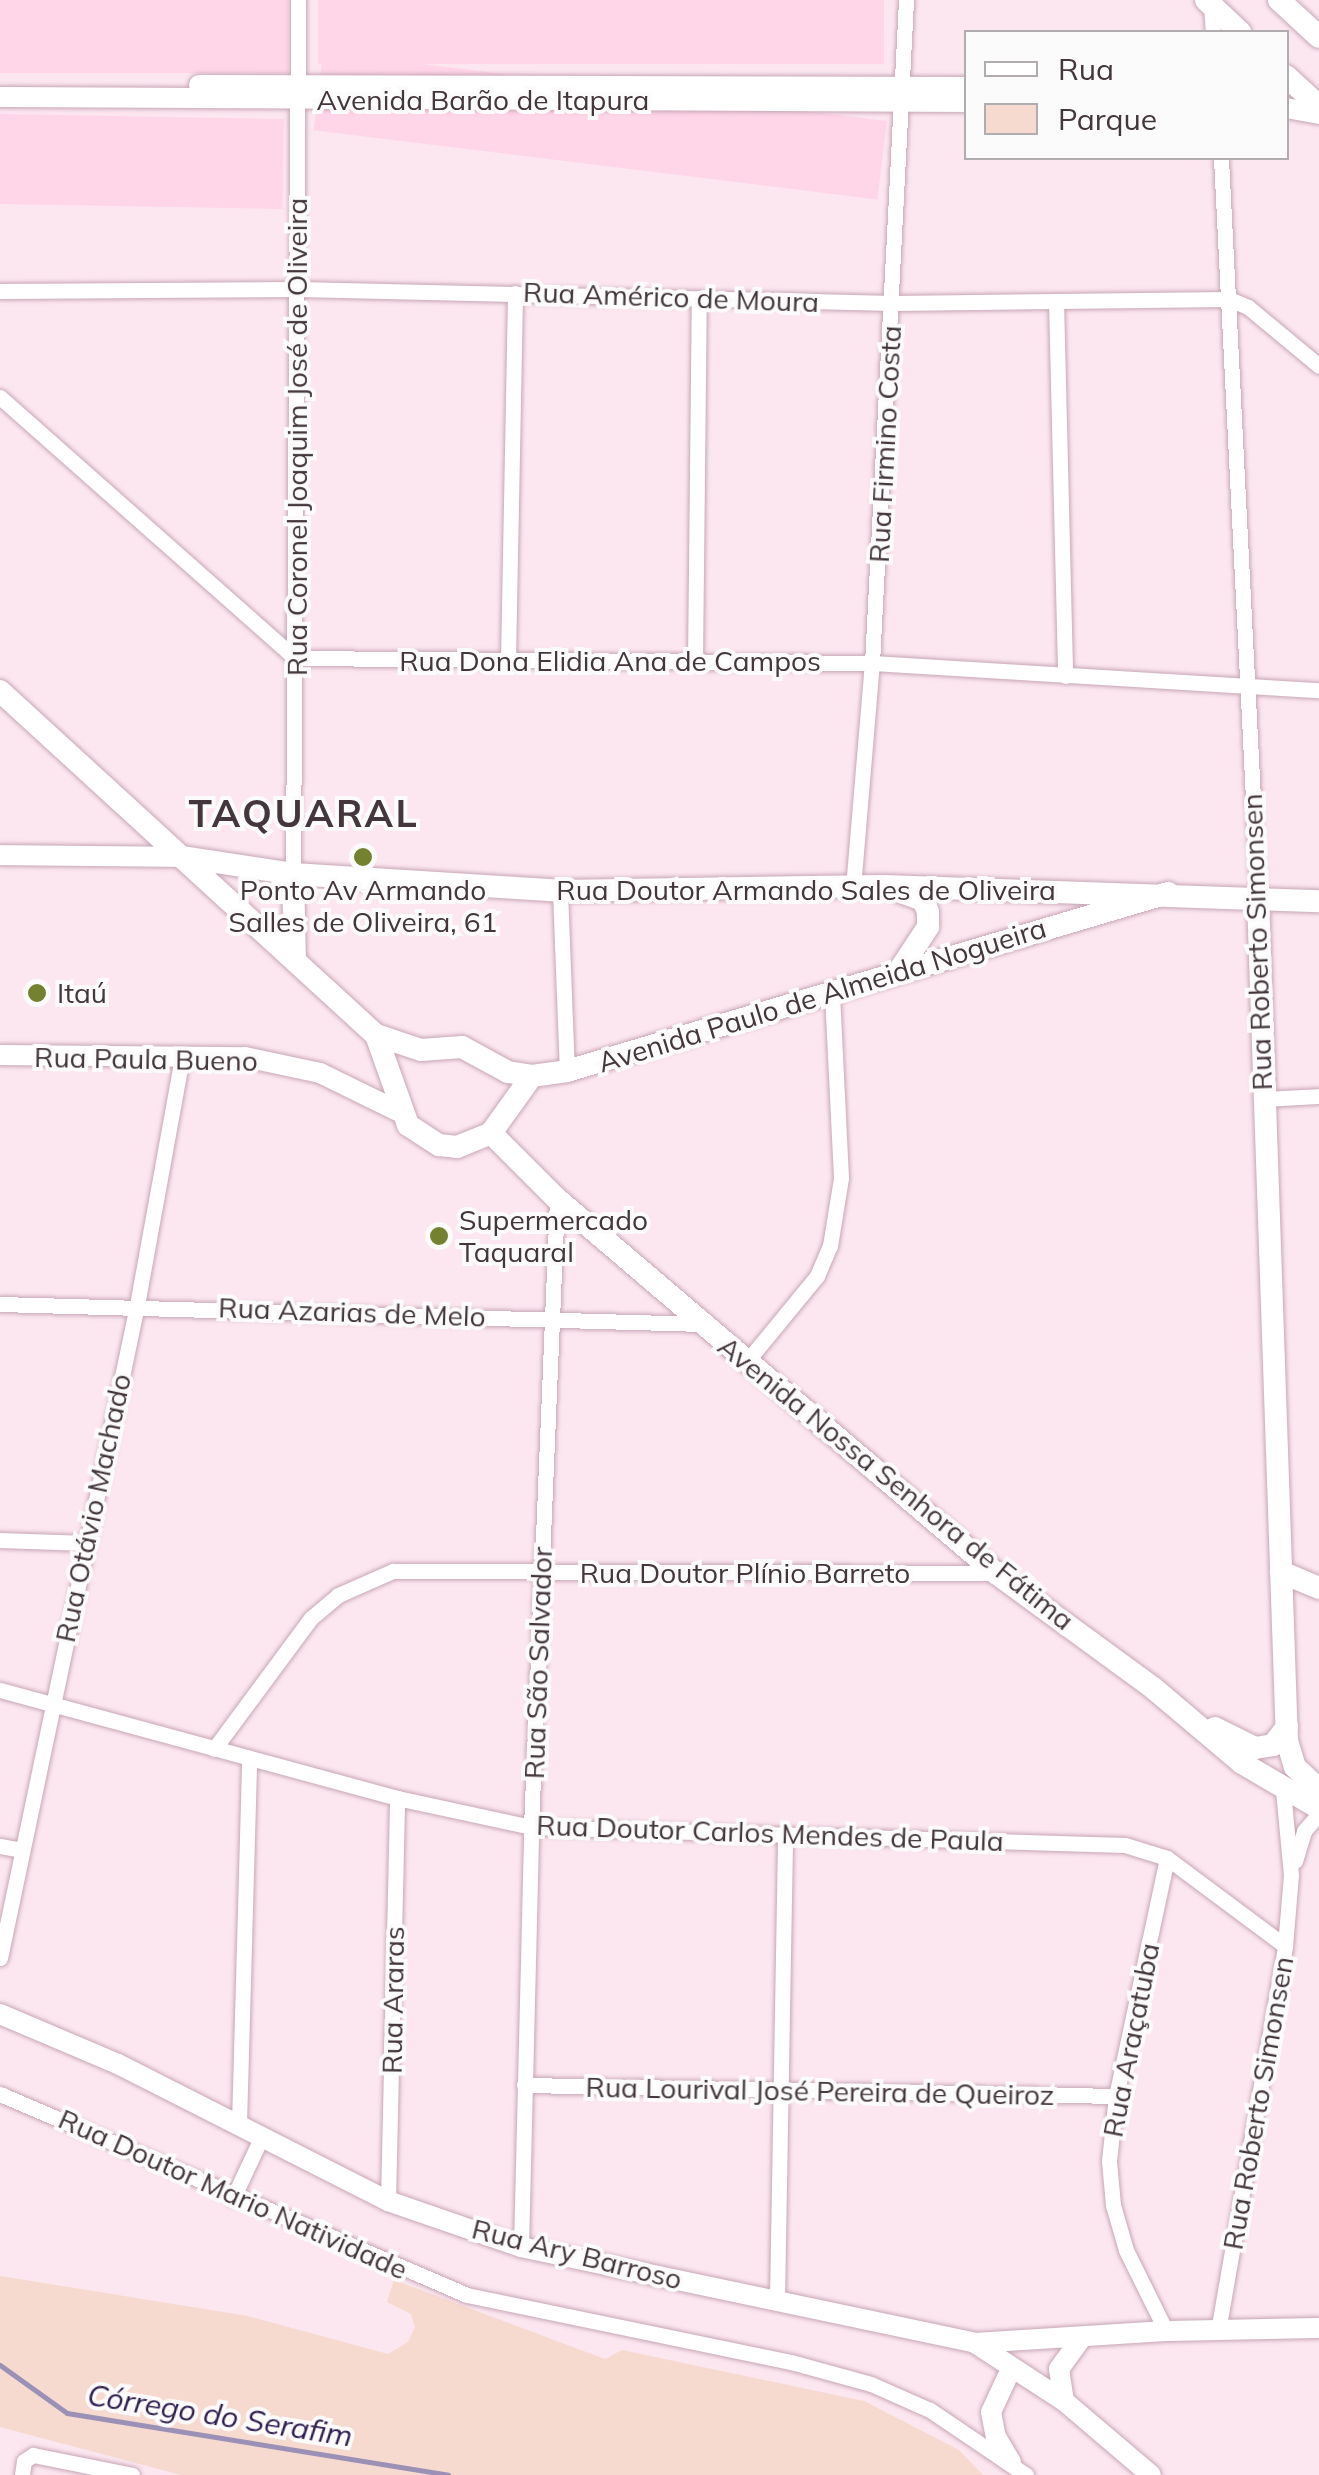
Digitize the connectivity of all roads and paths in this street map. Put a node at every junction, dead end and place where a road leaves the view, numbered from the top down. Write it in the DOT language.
graph roads {
  1 [pos="298,0"];
  2 [pos="906,0"];
  3 [pos="1279,0"];
  4 [pos="1208,2"];
  5 [pos="1213,30"];
  6 [pos="1238,30"];
  7 [pos="1319,38"];
  8 [pos="1289,80"];
  9 [pos="0,84"];
  10 [pos="964,86"];
  11 [pos="299,92"];
  12 [pos="903,94"];
  13 [pos="0,97"];
  14 [pos="964,102"];
  15 [pos="1306,102"];
  16 [pos="1220,160"];
  17 [pos="298,288"];
  18 [pos="0,291"];
  19 [pos="515,293"];
  20 [pos="699,298"];
  21 [pos="1229,299"];
  22 [pos="1056,301"];
  23 [pos="894,303"];
  24 [pos="1319,366"];
  25 [pos="0,397"];
  26 [pos="295,658"];
  27 [pos="508,660"];
  28 [pos="695,662"];
  29 [pos="872,663"];
  30 [pos="1064,676"];
  31 [pos="1248,686"];
  32 [pos="1319,690"];
  33 [pos="0,691"];
  34 [pos="0,855"];
  35 [pos="184,857"];
  36 [pos="292,874"];
  37 [pos="884,886"];
  38 [pos="853,888"];
  39 [pos="560,890"];
  40 [pos="1168,893"];
  41 [pos="1258,899"];
  42 [pos="1319,901"];
  43 [pos="295,960"];
  44 [pos="900,972"];
  45 [pos="832,994"];
  46 [pos="376,1036"];
  47 [pos="0,1055"];
  48 [pos="182,1057"];
  49 [pos="567,1071"];
  50 [pos="532,1076"];
  51 [pos="1319,1096"];
  52 [pos="1262,1100"];
  53 [pos="402,1112"];
  54 [pos="490,1133"];
  55 [pos="557,1199"];
  56 [pos="0,1304"];
  57 [pos="137,1305"];
  58 [pos="549,1319"];
  59 [pos="703,1324"];
  60 [pos="748,1360"];
  61 [pos="0,1540"];
  62 [pos="86,1544"];
  63 [pos="1281,1572"];
  64 [pos="543,1573"];
  65 [pos="996,1573"];
  66 [pos="1319,1588"];
  67 [pos="0,1690"];
  68 [pos="51,1701"];
  69 [pos="1175,1705"];
  70 [pos="1287,1727"];
  71 [pos="214,1749"];
  72 [pos="250,1759"];
  73 [pos="1319,1789"];
  74 [pos="1282,1790"];
  75 [pos="397,1798"];
  76 [pos="1319,1811"];
  77 [pos="531,1827"];
  78 [pos="785,1835"];
  79 [pos="0,1846"];
  80 [pos="22,1850"];
  81 [pos="1167,1858"];
  82 [pos="1292,1875"];
  83 [pos="1286,1946"];
  84 [pos="0,1958"];
  85 [pos="0,2014"];
  86 [pos="524,2085"];
  87 [pos="782,2093"];
  88 [pos="0,2094"];
  89 [pos="1116,2096"];
  90 [pos="239,2124"];
  91 [pos="262,2136"];
  92 [pos="233,2198"];
  93 [pos="388,2201"];
  94 [pos="522,2247"];
  95 [pos="777,2300"];
  96 [pos="1319,2328"];
  97 [pos="1166,2331"];
  98 [pos="1218,2331"];
  99 [pos="1082,2338"];
  100 [pos="975,2344"];
  101 [pos="1011,2369"];
  102 [pos="1064,2401"];
  103 [pos="1018,2468"];
  104 [pos="22,2475"];
  105 [pos="132,2475"];
  106 [pos="1151,2475"];
  1 -- 11 [label="street, Rua Coronel Joaquim José de Oliveira"];
  2 -- 12 [label="street, Rua Firmino Costa"];
  3 -- 7 [label="main road"];
  4 -- 5 [label="street"];
  4 -- 6 [label="main road"];
  8 -- 15 [label="main road"];
  9 -- 11 [label="main road, Avenida Barão de Itapura"];
  10 -- 12 [label="main road, Avenida Barão de Itapura"];
  11 -- 12 [label="main road, Avenida Barão de Itapura"];
  11 -- 13 [label="main road, Avenida Barão de Itapura"];
  11 -- 17 [label="street, Rua Coronel Joaquim José de Oliveira"];
  12 -- 14 [label="main road, Avenida Barão de Itapura"];
  12 -- 23 [label="street, Rua Firmino Costa"];
  16 -- 21 [label="street, Rua Roberto Simonsen"];
  17 -- 18 [label="street, Rua Américo de Moura"];
  17 -- 19 [label="street, Rua Américo de Moura"];
  17 -- 26 [label="street, Rua Coronel Joaquim José de Oliveira"];
  19 -- 20 [label="street, Rua Américo de Moura"];
  19 -- 27 [label="street"];
  20 -- 23 [label="street, Rua Américo de Moura"];
  20 -- 28 [label="street"];
  21 -- 22 [label="street, Rua Américo de Moura"];
  21 -- 24 [label="street"];
  21 -- 31 [label="street, Rua Roberto Simonsen"];
  22 -- 23 [label="street, Rua Américo de Moura"];
  22 -- 30 [label="street"];
  23 -- 29 [label="street, Rua Firmino Costa"];
  25 -- 26 [label="street"];
  26 -- 27 [label="street, Rua Dona Elidia Ana de Campos"];
  26 -- 36 [label="street, Rua Coronel Joaquim José de Oliveira"];
  27 -- 28 [label="street, Rua Dona Elidia Ana de Campos"];
  28 -- 29 [label="street, Rua Dona Elidia Ana de Campos"];
  29 -- 30 [label="street, Rua Dona Elidia Ana de Campos"];
  29 -- 38 [label="street, Rua Firmino Costa"];
  30 -- 31 [label="street, Rua Dona Elidia Ana de Campos"];
  31 -- 32 [label="street, Rua Dona Elidia Ana de Campos"];
  31 -- 41 [label="street, Rua Roberto Simonsen"];
  33 -- 35 [label="main road"];
  34 -- 35 [label="main road"];
  35 -- 36 [label="main road, Rua Doutor Armando Sales de Oliveira"];
  35 -- 43 [label="main road"];
  36 -- 39 [label="main road, Rua Doutor Armando Sales de Oliveira"];
  36 -- 43 [label="main road"];
  37 -- 38 [label="main road, Rua Doutor Armando Sales de Oliveira"];
  37 -- 40 [label="main road, Rua Doutor Armando Sales de Oliveira"];
  37 -- 44 [label="main road"];
  38 -- 39 [label="main road, Rua Doutor Armando Sales de Oliveira"];
  39 -- 49 [label="street"];
  40 -- 41 [label="main road, Rua Doutor Armando Sales de Oliveira"];
  40 -- 44 [label="main road, Avenida Paulo de Almeida Nogueira"];
  41 -- 42 [label="main road, Rua Doutor Armando Sales de Oliveira"];
  41 -- 52 [label="main road, Rua Roberto Simonsen"];
  43 -- 46 [label="main road"];
  44 -- 45 [label="main road, Avenida Paulo de Almeida Nogueira"];
  45 -- 49 [label="main road, Avenida Paulo de Almeida Nogueira"];
  45 -- 60 [label="street"];
  46 -- 50 [label="main road"];
  46 -- 53 [label="main road"];
  47 -- 48 [label="main road, Rua Paula Bueno"];
  48 -- 53 [label="main road, Rua Paula Bueno"];
  48 -- 57 [label="street, Rua Otávio Machado"];
  49 -- 50 [label="main road, Avenida Paulo de Almeida Nogueira"];
  50 -- 54 [label="main road"];
  51 -- 52 [label="street"];
  52 -- 63 [label="main road, Rua Roberto Simonsen"];
  53 -- 54 [label="main road"];
  54 -- 55 [label="main road, Avenida Nossa Senhora de Fátima"];
  55 -- 58 [label="street, Rua São Salvador"];
  55 -- 59 [label="main road, Avenida Nossa Senhora de Fátima"];
  56 -- 57 [label="street, Rua Azarias de Melo"];
  57 -- 58 [label="street, Rua Azarias de Melo"];
  57 -- 62 [label="street, Rua Otávio Machado"];
  58 -- 59 [label="street, Rua Azarias de Melo"];
  58 -- 64 [label="street, Rua São Salvador"];
  59 -- 60 [label="main road, Avenida Nossa Senhora de Fátima"];
  60 -- 65 [label="main road, Avenida Nossa Senhora de Fátima"];
  61 -- 62 [label="street"];
  62 -- 68 [label="street, Rua Otávio Machado"];
  63 -- 66 [label="main road"];
  63 -- 70 [label="main road, Rua Roberto Simonsen"];
  64 -- 65 [label="street, Rua Doutor Plínio Barreto"];
  64 -- 71 [label="street, Rua Doutor Plínio Barreto"];
  64 -- 77 [label="street, Rua São Salvador"];
  65 -- 69 [label="main road, Avenida Nossa Senhora de Fátima"];
  67 -- 68 [label="street, Rua Doutor Carlos Mendes de Paula"];
  68 -- 71 [label="street, Rua Doutor Carlos Mendes de Paula"];
  68 -- 80 [label="street, Rua Otávio Machado"];
  69 -- 70 [label="main road"];
  69 -- 74 [label="main road, Avenida Nossa Senhora de Fátima"];
  70 -- 73 [label="main road"];
  70 -- 74 [label="main road"];
  71 -- 72 [label="street, Rua Doutor Carlos Mendes de Paula"];
  72 -- 75 [label="street, Rua Doutor Carlos Mendes de Paula"];
  72 -- 90 [label="street"];
  74 -- 76 [label="main road, Avenida Nossa Senhora de Fátima"];
  74 -- 82 [label="street, Rua Roberto Simonsen"];
  75 -- 77 [label="street, Rua Doutor Carlos Mendes de Paula"];
  75 -- 93 [label="street, Rua Araras"];
  76 -- 82 [label="street, Rua Roberto Simonsen"];
  77 -- 78 [label="street, Rua Doutor Carlos Mendes de Paula"];
  77 -- 86 [label="street, Rua São Salvador"];
  78 -- 81 [label="street, Rua Doutor Carlos Mendes de Paula"];
  78 -- 87 [label="street"];
  79 -- 80 [label="street"];
  80 -- 84 [label="street, Rua Otávio Machado"];
  81 -- 83 [label="street, Rua Doutor Carlos Mendes de Paula"];
  81 -- 89 [label="street, Rua Araçatuba"];
  82 -- 83 [label="street, Rua Roberto Simonsen"];
  83 -- 98 [label="street, Rua Roberto Simonsen"];
  85 -- 90 [label="main road, Rua Ary Barroso"];
  86 -- 87 [label="street, Rua Lourival José Pereira de Queiroz"];
  86 -- 94 [label="street, Rua São Salvador"];
  87 -- 89 [label="street, Rua Lourival José Pereira de Queiroz"];
  87 -- 95 [label="street"];
  88 -- 92 [label="street, Rua Doutor Mario Natividade"];
  89 -- 97 [label="street, Rua Araçatuba"];
  90 -- 91 [label="main road, Rua Ary Barroso"];
  91 -- 92 [label="street"];
  91 -- 93 [label="main road, Rua Ary Barroso"];
  92 -- 103 [label="street, Rua Doutor Mario Natividade"];
  93 -- 94 [label="main road, Rua Ary Barroso"];
  94 -- 95 [label="main road, Rua Ary Barroso"];
  95 -- 100 [label="main road, Rua Ary Barroso"];
  96 -- 98 [label="main road"];
  97 -- 98 [label="main road"];
  97 -- 99 [label="main road"];
  99 -- 100 [label="main road"];
  99 -- 102 [label="main road"];
  100 -- 101 [label="main road, Rua Ary Barroso"];
  101 -- 102 [label="main road, Rua Ary Barroso"];
  101 -- 103 [label="main road"];
  102 -- 106 [label="main road, Rua Ary Barroso"];
  104 -- 105 [label="street"];
}
